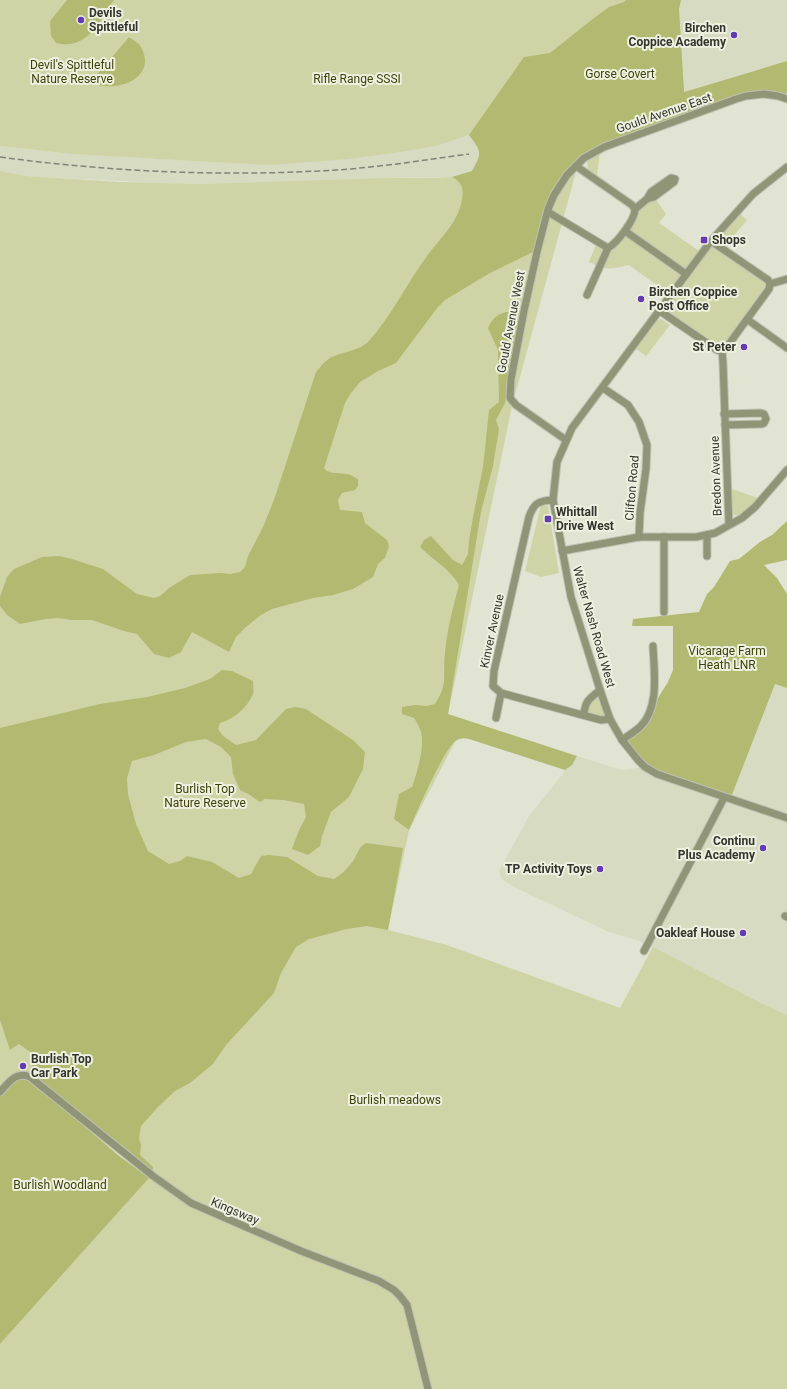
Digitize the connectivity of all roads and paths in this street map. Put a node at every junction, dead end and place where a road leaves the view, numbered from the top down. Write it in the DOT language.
graph roads {
  1 [pos="787,99"];
  2 [pos="576,166"];
  3 [pos="787,168"];
  4 [pos="561,184"];
  5 [pos="647,199"];
  6 [pos="635,209"];
  7 [pos="548,212"];
  8 [pos="625,231"];
  9 [pos="711,241"];
  10 [pos="608,248"];
  11 [pos="686,274"];
  12 [pos="787,279"];
  13 [pos="770,284"];
  14 [pos="587,294"];
  15 [pos="660,311"];
  16 [pos="748,320"];
  17 [pos="787,348"];
  18 [pos="722,351"];
  19 [pos="603,388"];
  20 [pos="724,414"];
  21 [pos="725,425"];
  22 [pos="566,440"];
  23 [pos="787,470"];
  24 [pos="553,500"];
  25 [pos="729,526"];
  26 [pos="707,535"];
  27 [pos="640,537"];
  28 [pos="664,538"];
  29 [pos="562,551"];
  30 [pos="707,556"];
  31 [pos="664,612"];
  32 [pos="653,646"];
  33 [pos="600,690"];
  34 [pos="501,693"];
  35 [pos="584,715"];
  36 [pos="496,718"];
  37 [pos="610,719"];
  38 [pos="622,740"];
  39 [pos="724,798"];
  40 [pos="787,818"];
  41 [pos="644,951"];
  42 [pos="0,1092"];
  43 [pos="428,1389"];
  1 -- 2 [label="street, Gould Avenue East"];
  2 -- 4 [label="street, Gould Avenue East"];
  2 -- 6 [label="street"];
  3 -- 9 [label="street, Walter Nash Road West"];
  4 -- 7 [label="street, Gould Avenue West"];
  5 -- 6 [label="street"];
  6 -- 8 [label="street"];
  7 -- 10 [label="street"];
  7 -- 22 [label="street, Gould Avenue West"];
  8 -- 10 [label="street"];
  8 -- 11 [label="street"];
  9 -- 11 [label="street, Walter Nash Road West"];
  9 -- 13 [label="street"];
  10 -- 14 [label="street"];
  11 -- 15 [label="street, Walter Nash Road West"];
  12 -- 13 [label="street"];
  13 -- 16 [label="street"];
  15 -- 18 [label="street"];
  15 -- 19 [label="street, Walter Nash Road West"];
  16 -- 17 [label="street"];
  16 -- 18 [label="street"];
  18 -- 20 [label="street, Bredon Avenue"];
  19 -- 22 [label="street, Walter Nash Road West"];
  19 -- 27 [label="street, Clifton Road"];
  20 -- 21 [label="street, Bredon Avenue"];
  20 -- 21 [label="street, Bredon Avenue"];
  21 -- 25 [label="street, Bredon Avenue"];
  22 -- 24 [label="street, Walter Nash Road West"];
  23 -- 25 [label="street"];
  24 -- 29 [label="street, Walter Nash Road West"];
  24 -- 34 [label="street, Kinver Avenue"];
  25 -- 26 [label="street"];
  26 -- 28 [label="street"];
  26 -- 30 [label="street"];
  27 -- 28 [label="street"];
  27 -- 29 [label="street"];
  28 -- 31 [label="street"];
  29 -- 33 [label="street, Walter Nash Road West"];
  32 -- 38 [label="street"];
  33 -- 35 [label="street"];
  33 -- 37 [label="street, Walter Nash Road West"];
  34 -- 35 [label="street"];
  34 -- 36 [label="street"];
  35 -- 37 [label="street"];
  37 -- 38 [label="street, Walter Nash Road West"];
  38 -- 39 [label="street, Walter Nash Road West"];
  39 -- 40 [label="street, Walter Nash Road West"];
  39 -- 41 [label="street"];
  42 -- 43 [label="street, Kingsway"];
}
